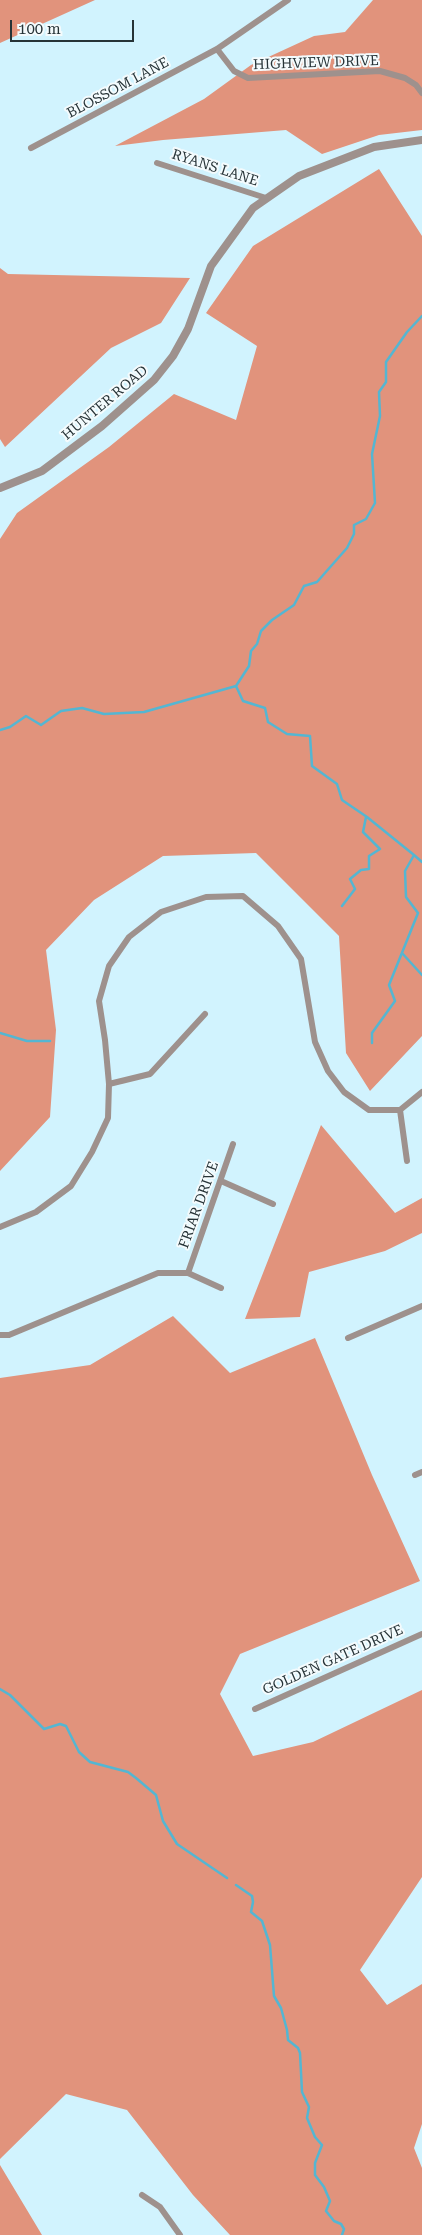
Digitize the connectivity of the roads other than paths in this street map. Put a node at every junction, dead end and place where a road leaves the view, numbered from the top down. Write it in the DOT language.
graph roads {
  1 [pos="288,0"];
  2 [pos="217,50"];
  3 [pos="422,93"];
  4 [pos="422,140"];
  5 [pos="31,148"];
  6 [pos="157,163"];
  7 [pos="266,198"];
  8 [pos="0,488"];
  9 [pos="205,1014"];
  10 [pos="108,1084"];
  11 [pos="422,1092"];
  12 [pos="400,1110"];
  13 [pos="234,1144"];
  14 [pos="407,1161"];
  15 [pos="221,1181"];
  16 [pos="273,1204"];
  17 [pos="0,1227"];
  18 [pos="188,1273"];
  19 [pos="221,1288"];
  20 [pos="422,1306"];
  21 [pos="0,1335"];
  22 [pos="348,1338"];
  23 [pos="422,1634"];
  24 [pos="255,1709"];
  25 [pos="142,2195"];
  26 [pos="180,2235"];
  1 -- 2 [label="street, BLOSSOM LANE"];
  2 -- 3 [label="street, HIGHVIEW DRIVE"];
  2 -- 5 [label="street, BLOSSOM LANE"];
  4 -- 7 [label="street, HUNTER ROAD"];
  6 -- 7 [label="street, RYANS LANE"];
  7 -- 8 [label="street, HUNTER ROAD"];
  9 -- 10 [label="street"];
  10 -- 12 [label="street"];
  10 -- 17 [label="street"];
  11 -- 12 [label="street"];
  12 -- 14 [label="street"];
  13 -- 15 [label="street, FRIAR DRIVE"];
  15 -- 16 [label="street"];
  15 -- 18 [label="street, FRIAR DRIVE"];
  18 -- 19 [label="street"];
  18 -- 21 [label="street"];
  20 -- 22 [label="street"];
  23 -- 24 [label="street, GOLDEN GATE DRIVE"];
  25 -- 26 [label="street"];
}
